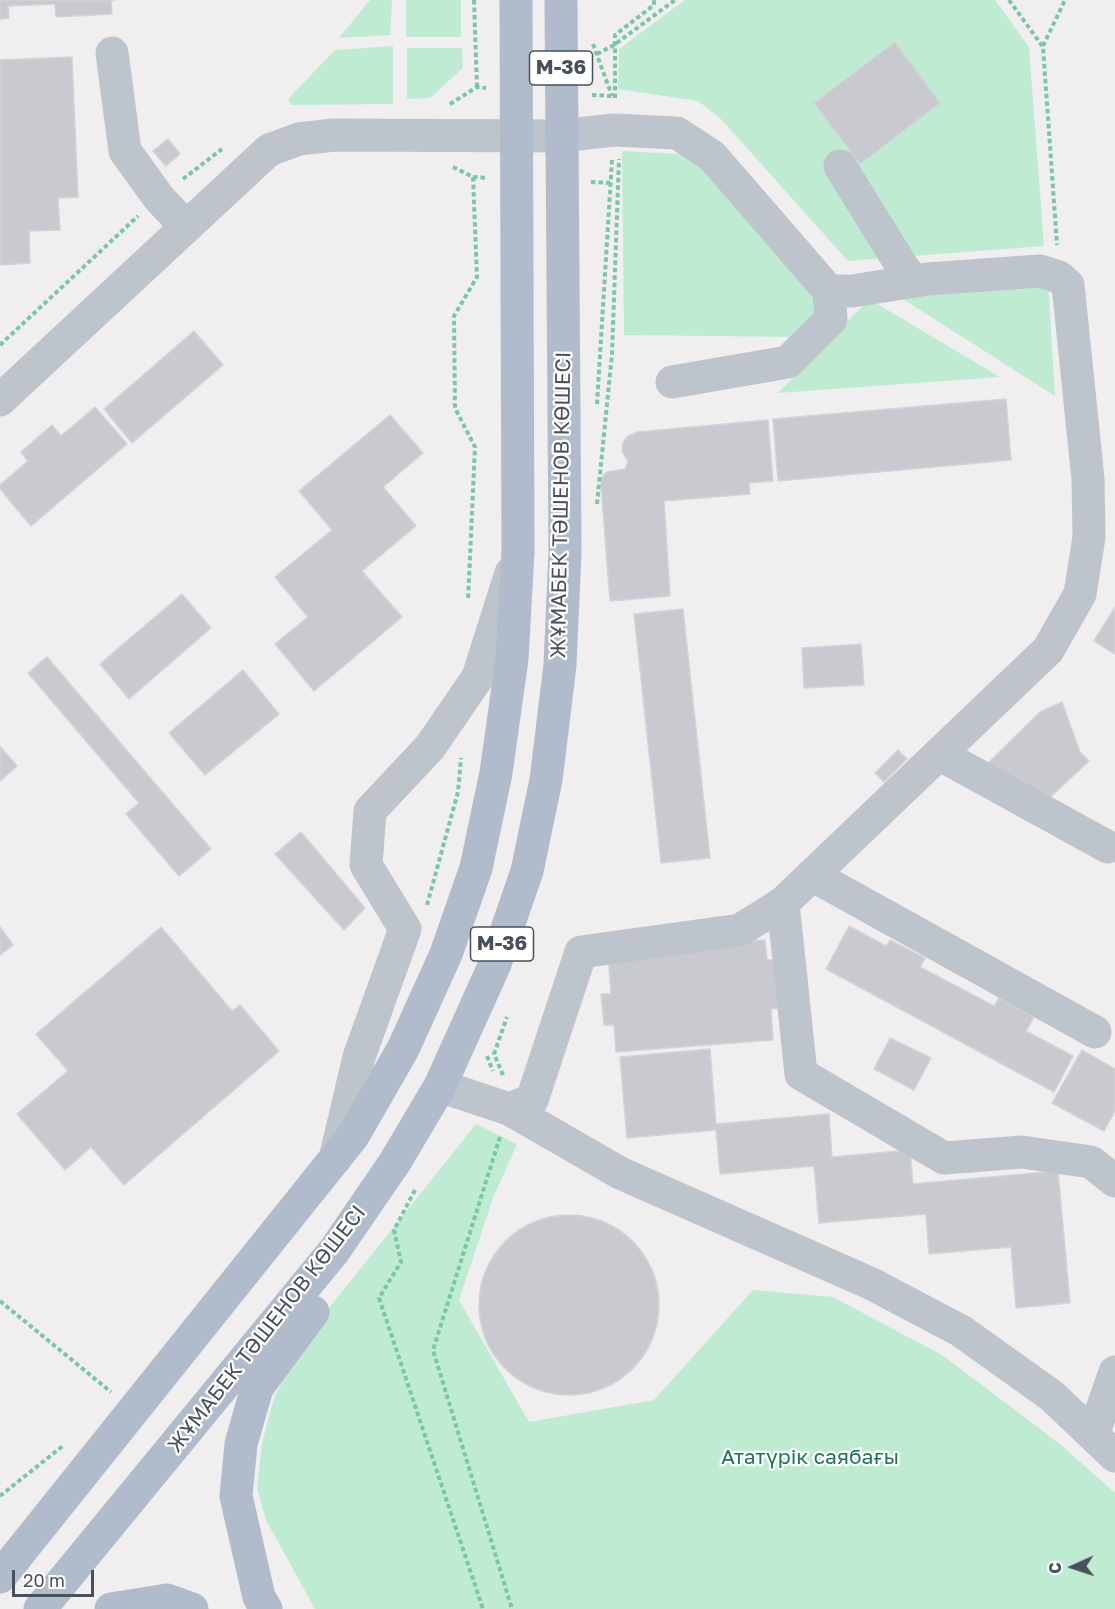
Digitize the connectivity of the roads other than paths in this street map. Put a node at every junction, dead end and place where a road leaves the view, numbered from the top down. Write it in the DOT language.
graph roads {
  1 [pos="516,0"];
  2 [pos="561,0"];
  3 [pos="112,53"];
  4 [pos="516,134"];
  5 [pos="561,136"];
  6 [pos="840,166"];
  7 [pos="186,227"];
  8 [pos="914,281"];
  9 [pos="829,291"];
  10 [pos="672,382"];
  11 [pos="0,400"];
  12 [pos="518,551"];
  13 [pos="939,754"];
  14 [pos="1108,848"];
  15 [pos="812,875"];
  16 [pos="783,903"];
  17 [pos="1095,1032"];
  18 [pos="440,1086"];
  19 [pos="509,1109"];
  20 [pos="335,1159"];
  21 [pos="1115,1181"];
  22 [pos="1115,1372"];
  23 [pos="1104,1445"];
  24 [pos="0,1577"];
  25 [pos="40,1609"];
  26 [pos="111,1609"];
  27 [pos="192,1609"];
  28 [pos="266,1609"];
  1 -- 4 [label="main road, ЖҰМАБЕК ТӘШЕНОВ КӨШЕСІ / M-36"];
  2 -- 5 [label="main road, ЖҰМАБЕК ТӘШЕНОВ КӨШЕСІ / M-36"];
  3 -- 7 [label="street"];
  4 -- 5 [label="street"];
  4 -- 7 [label="street"];
  4 -- 12 [label="main road, ЖҰМАБЕК ТӘШЕНОВ КӨШЕСІ / M-36"];
  5 -- 9 [label="street"];
  5 -- 18 [label="main road, ЖҰМАБЕК ТӘШЕНОВ КӨШЕСІ / M-36"];
  6 -- 8 [label="street"];
  7 -- 11 [label="street"];
  8 -- 9 [label="street"];
  8 -- 13 [label="street"];
  9 -- 10 [label="street"];
  12 -- 20 [label="main road, ЖҰМАБЕК ТӘШЕНОВ КӨШЕСІ / M-36"];
  12 -- 20 [label="street"];
  13 -- 14 [label="street"];
  13 -- 15 [label="street"];
  15 -- 16 [label="street"];
  15 -- 17 [label="street"];
  16 -- 19 [label="street"];
  16 -- 21 [label="street"];
  18 -- 19 [label="street"];
  18 -- 25 [label="main road, ЖҰМАБЕК ТӘШЕНОВ КӨШЕСІ / M-36"];
  18 -- 28 [label="main road"];
  19 -- 23 [label="street"];
  20 -- 24 [label="main road, ЖҰМАБЕК ТӘШЕНОВ КӨШЕСІ / M-36"];
  22 -- 23 [label="street"];
  26 -- 27 [label="main road"];
}
